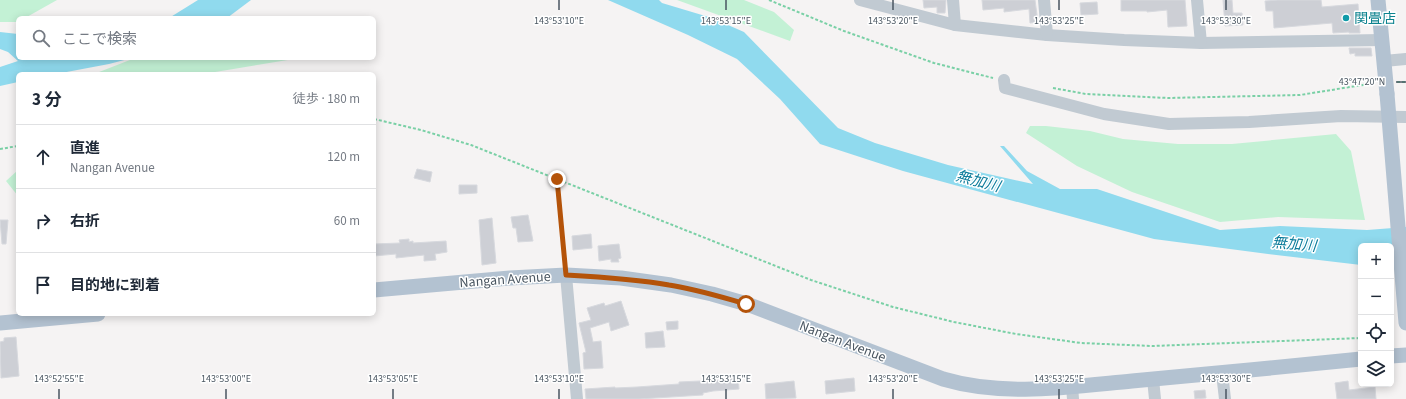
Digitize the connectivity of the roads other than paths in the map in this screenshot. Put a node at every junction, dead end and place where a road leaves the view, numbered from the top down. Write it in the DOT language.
graph roads {
  1 [pos="860,0"];
  2 [pos="953,0"];
  3 [pos="1044,0"];
  4 [pos="1197,0"];
  5 [pos="1378,0"];
  6 [pos="955,25"];
  7 [pos="1046,35"];
  8 [pos="1382,40"];
  9 [pos="1202,43"];
  10 [pos="1406,59"];
  11 [pos="1384,61"];
  12 [pos="1004,80"];
  13 [pos="1406,117"];
  14 [pos="566,275"];
  15 [pos="376,290"];
  16 [pos="76,316"];
  17 [pos="0,323"];
  18 [pos="1406,323"];
  19 [pos="1406,355"];
  20 [pos="1394,356"];
  21 [pos="1358,359"];
  22 [pos="1222,373"];
  23 [pos="1153,379"];
  24 [pos="1072,393"];
  25 [pos="577,399"];
  26 [pos="1154,399"];
  27 [pos="1224,399"];
  1 -- 6 [label="street"];
  2 -- 6 [label="street"];
  3 -- 7 [label="street"];
  4 -- 9 [label="street"];
  5 -- 8 [label="main road"];
  6 -- 7 [label="street"];
  7 -- 9 [label="street"];
  8 -- 9 [label="street"];
  8 -- 11 [label="main road"];
  10 -- 11 [label="street"];
  11 -- 18 [label="main road, bridge"];
  12 -- 13 [label="street"];
  14 -- 15 [label="main road, Nangan Avenue"];
  14 -- 24 [label="main road, Nangan Avenue"];
  14 -- 25 [label="street"];
  16 -- 17 [label="main road"];
  19 -- 20 [label="main road"];
  21 -- 22 [label="main road, Nangan Avenue"];
  22 -- 23 [label="main road, Nangan Avenue"];
  22 -- 27 [label="street"];
  23 -- 24 [label="main road, Nangan Avenue"];
  23 -- 26 [label="street"];
}
